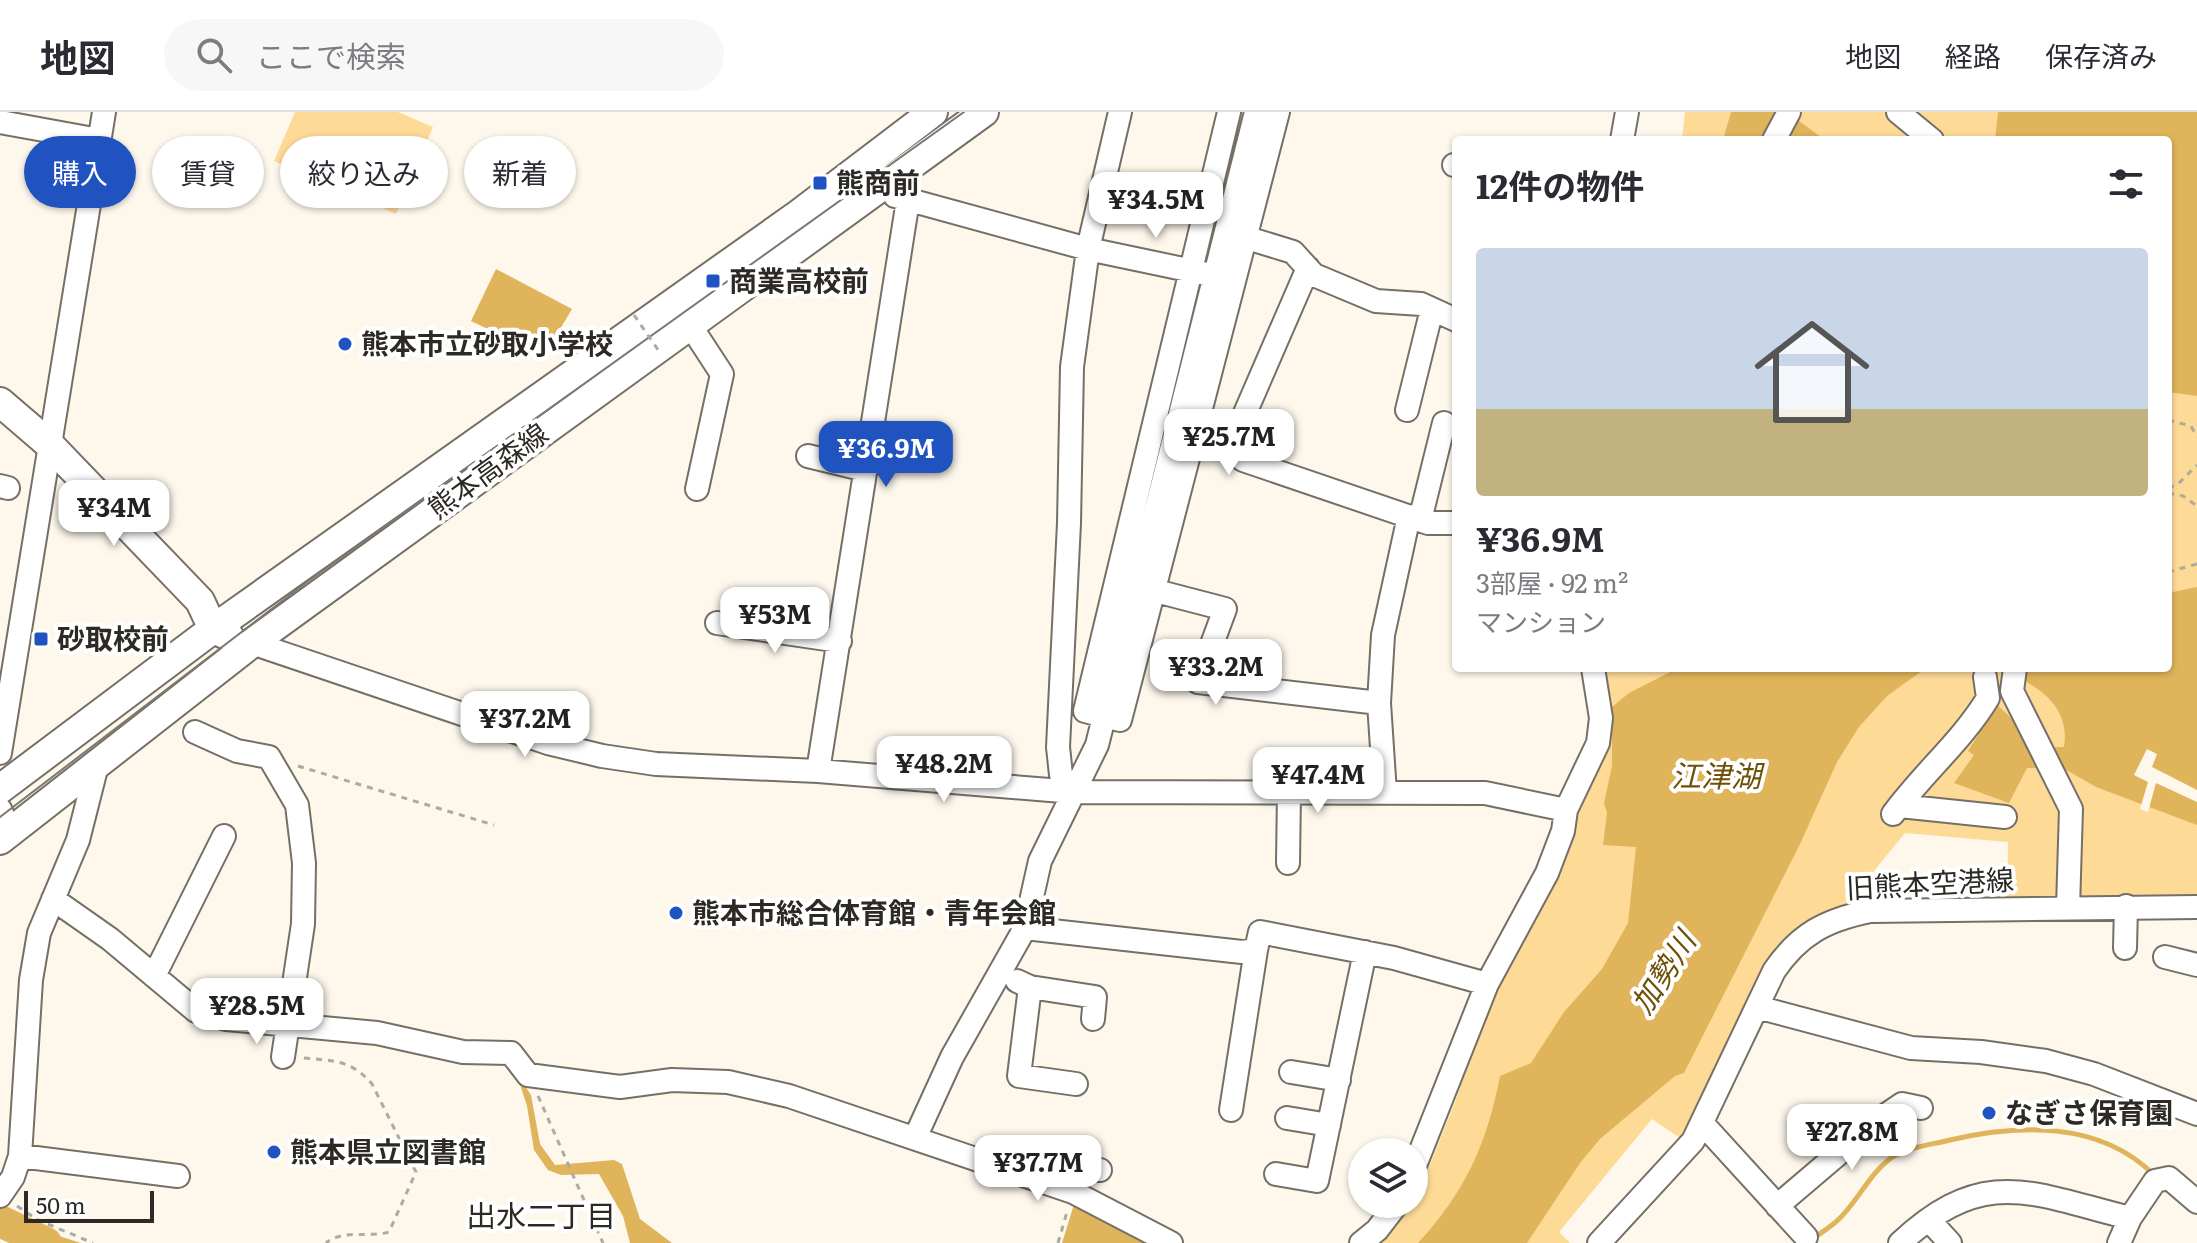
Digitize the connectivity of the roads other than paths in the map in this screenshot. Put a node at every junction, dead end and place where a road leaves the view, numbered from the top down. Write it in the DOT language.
graph roads {
  1 [pos="104,112"];
  2 [pos="933,112"];
  3 [pos="984,112"];
  4 [pos="1120,112"];
  5 [pos="1229,112"];
  6 [pos="1256,112"];
  7 [pos="1278,112"];
  8 [pos="1627,112"];
  9 [pos="1789,112"];
  10 [pos="1898,112"];
  11 [pos="0,122"];
  12 [pos="1923,134"];
  13 [pos="77,136"];
  14 [pos="100,136"];
  15 [pos="1623,136"];
  16 [pos="1776,136"];
  17 [pos="875,189"];
  18 [pos="908,200"];
  19 [pos="88,208"];
  20 [pos="1236,234"];
  21 [pos="1088,249"];
  22 [pos="1308,268"];
  23 [pos="1193,271"];
  24 [pos="1215,276"];
  25 [pos="1432,309"];
  26 [pos="1452,318"];
  27 [pos="690,325"];
  28 [pos="0,402"];
  29 [pos="1407,410"];
  30 [pos="1444,423"];
  31 [pos="49,444"];
  32 [pos="808,456"];
  33 [pos="866,470"];
  34 [pos="697,489"];
  35 [pos="1414,518"];
  36 [pos="1452,523"];
  37 [pos="1156,591"];
  38 [pos="717,623"];
  39 [pos="213,629"];
  40 [pos="840,641"];
  41 [pos="252,643"];
  42 [pos="1594,672"];
  43 [pos="1985,677"];
  44 [pos="2013,680"];
  45 [pos="1379,703"];
  46 [pos="4,708"];
  47 [pos="1105,716"];
  48 [pos="195,732"];
  49 [pos="0,753"];
  50 [pos="97,765"];
  51 [pos="818,771"];
  52 [pos="0,789"];
  53 [pos="1074,792"];
  54 [pos="1289,792"];
  55 [pos="1385,793"];
  56 [pos="1566,810"];
  57 [pos="2005,817"];
  58 [pos="3,827"];
  59 [pos="224,836"];
  60 [pos="1288,863"];
  61 [pos="53,899"];
  62 [pos="2126,906"];
  63 [pos="2197,907"];
  64 [pos="2068,908"];
  65 [pos="1025,928"];
  66 [pos="2125,948"];
  67 [pos="1256,950"];
  68 [pos="1365,952"];
  69 [pos="2165,957"];
  70 [pos="2197,965"];
  71 [pos="1002,973"];
  72 [pos="154,976"];
  73 [pos="1487,984"];
  74 [pos="1030,987"];
  75 [pos="1757,1007"];
  76 [pos="1093,1019"];
  77 [pos="288,1026"];
  78 [pos="283,1057"];
  79 [pos="1291,1072"];
  80 [pos="1339,1080"];
  81 [pos="1076,1084"];
  82 [pos="1921,1108"];
  83 [pos="1231,1110"];
  84 [pos="2197,1114"];
  85 [pos="1287,1118"];
  86 [pos="1702,1123"];
  87 [pos="1329,1125"];
  88 [pos="915,1138"];
  89 [pos="1426,1138"];
  90 [pos="20,1156"];
  91 [pos="1100,1170"];
  92 [pos="1276,1174"];
  93 [pos="178,1176"];
  94 [pos="1038,1179"];
  95 [pos="0,1196"];
  96 [pos="2197,1202"];
  97 [pos="1777,1206"];
  98 [pos="1386,1218"];
  99 [pos="2130,1218"];
  100 [pos="1929,1220"];
  101 [pos="1806,1237"];
  102 [pos="1171,1243"];
  103 [pos="1361,1243"];
  104 [pos="1599,1243"];
  105 [pos="1900,1243"];
  106 [pos="1950,1243"];
  107 [pos="2119,1243"];
  1 -- 14 [label="street"];
  2 -- 39 [label="main road, 熊本高森線"];
  3 -- 17 [label="main road, 熊本高森線"];
  4 -- 21 [label="street"];
  5 -- 23 [label="street"];
  6 -- 20 [label="street"];
  7 -- 20 [label="street"];
  8 -- 15 [label="street"];
  9 -- 16 [label="street"];
  10 -- 12 [label="street"];
  11 -- 13 [label="street"];
  17 -- 18 [label="street"];
  17 -- 27 [label="main road, 熊本高森線"];
  18 -- 21 [label="street"];
  18 -- 33 [label="street"];
  19 -- 31 [label="street"];
  20 -- 22 [label="street"];
  20 -- 24 [label="street"];
  20 -- 37 [label="street"];
  21 -- 23 [label="street"];
  21 -- 53 [label="street"];
  22 -- 25 [label="street"];
  22 -- 35 [label="street"];
  23 -- 24 [label="street"];
  23 -- 47 [label="street"];
  24 -- 47 [label="street"];
  25 -- 26 [label="street"];
  25 -- 29 [label="street"];
  27 -- 34 [label="street"];
  27 -- 41 [label="main road, 熊本高森線"];
  28 -- 31 [label="main road"];
  30 -- 35 [label="street"];
  31 -- 39 [label="main road"];
  31 -- 46 [label="street"];
  32 -- 33 [label="street"];
  33 -- 40 [label="street"];
  35 -- 36 [label="street"];
  35 -- 45 [label="street"];
  37 -- 45 [label="street"];
  37 -- 47 [label="street"];
  38 -- 40 [label="street"];
  39 -- 41 [label="main road"];
  39 -- 52 [label="main road, 熊本高森線"];
  40 -- 51 [label="street"];
  41 -- 50 [label="main road, 熊本高森線"];
  41 -- 51 [label="street"];
  42 -- 56 [label="street"];
  43 -- 57 [label="street"];
  44 -- 64 [label="street"];
  45 -- 55 [label="street"];
  46 -- 49 [label="street"];
  47 -- 53 [label="street"];
  48 -- 77 [label="street"];
  50 -- 58 [label="main road, 熊本高森線"];
  50 -- 61 [label="street"];
  51 -- 53 [label="street"];
  53 -- 54 [label="street"];
  53 -- 65 [label="street"];
  54 -- 55 [label="street"];
  54 -- 60 [label="street"];
  55 -- 56 [label="street"];
  56 -- 73 [label="street"];
  59 -- 72 [label="street"];
  61 -- 72 [label="street"];
  61 -- 90 [label="street"];
  62 -- 63 [label="street, 旧熊本空港線"];
  62 -- 64 [label="street, 旧熊本空港線"];
  62 -- 66 [label="street"];
  64 -- 75 [label="street, 旧熊本空港線"];
  65 -- 67 [label="street"];
  65 -- 71 [label="street"];
  67 -- 68 [label="street"];
  67 -- 83 [label="street"];
  68 -- 73 [label="street"];
  68 -- 80 [label="street"];
  69 -- 70 [label="street"];
  71 -- 74 [label="street"];
  71 -- 88 [label="street"];
  72 -- 77 [label="street"];
  73 -- 89 [label="street"];
  74 -- 76 [label="street"];
  74 -- 81 [label="street"];
  75 -- 84 [label="street"];
  75 -- 86 [label="street, 旧熊本空港線"];
  77 -- 78 [label="street"];
  77 -- 88 [label="street"];
  79 -- 80 [label="street"];
  80 -- 87 [label="street"];
  82 -- 97 [label="street"];
  85 -- 87 [label="street"];
  86 -- 97 [label="street"];
  86 -- 104 [label="street, 旧熊本空港線"];
  87 -- 92 [label="street"];
  88 -- 94 [label="street"];
  90 -- 93 [label="street"];
  90 -- 95 [label="street"];
  91 -- 94 [label="street"];
  94 -- 102 [label="street"];
  96 -- 99 [label="street"];
  97 -- 101 [label="street"];
  98 -- 103 [label="street"];
  99 -- 100 [label="street"];
  99 -- 107 [label="street"];
  100 -- 105 [label="street"];
  100 -- 106 [label="street"];
}
